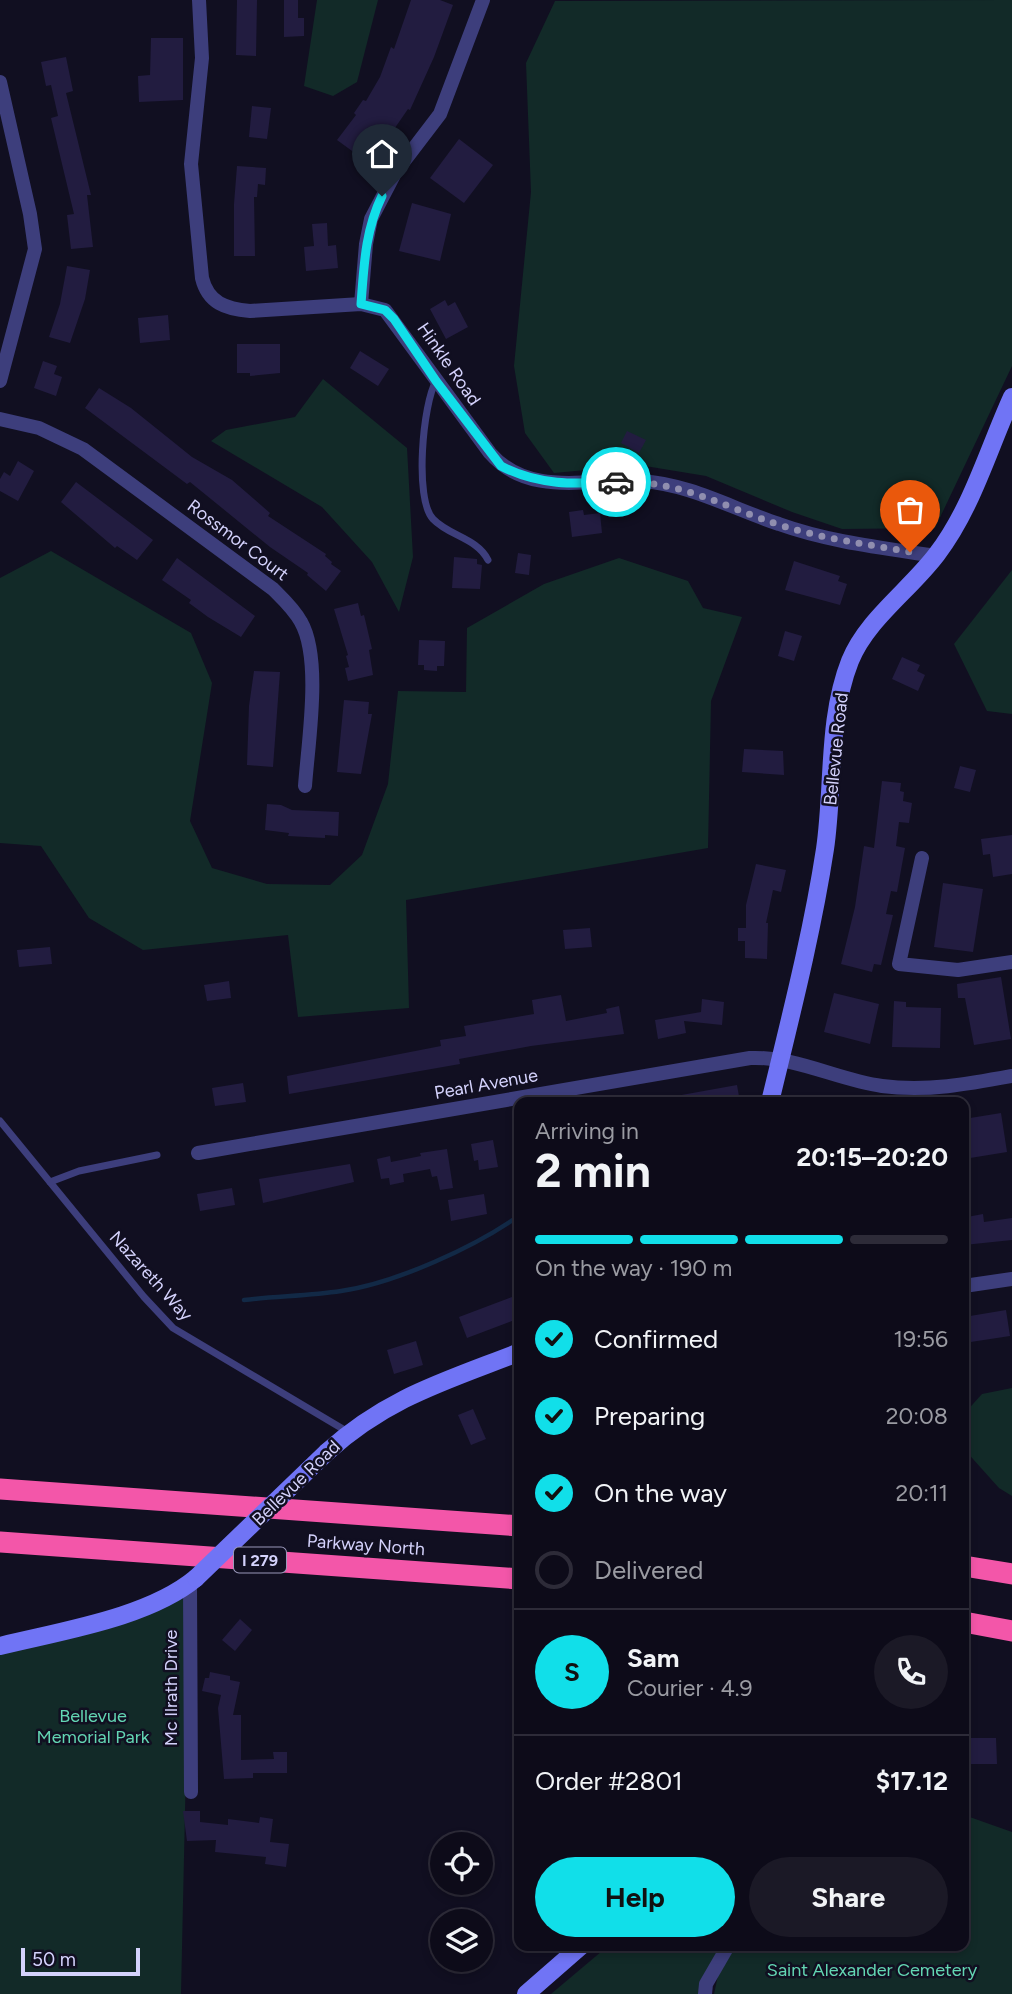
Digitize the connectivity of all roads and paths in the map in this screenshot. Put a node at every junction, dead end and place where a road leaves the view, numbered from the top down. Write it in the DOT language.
graph roads {
  1 [pos="199,0"];
  2 [pos="483,0"];
  3 [pos="0,82"];
  4 [pos="361,304"];
  5 [pos="0,381"];
  6 [pos="436,381"];
  7 [pos="1012,397"];
  8 [pos="0,419"];
  9 [pos="936,556"];
  10 [pos="488,560"];
  11 [pos="305,786"];
  12 [pos="922,858"];
  13 [pos="1012,962"];
  14 [pos="780,1059"];
  15 [pos="1012,1076"];
  16 [pos="523,1097"];
  17 [pos="771,1097"];
  18 [pos="514,1099"];
  19 [pos="0,1121"];
  20 [pos="198,1153"];
  21 [pos="157,1155"];
  22 [pos="50,1182"];
  23 [pos="1012,1279"];
  24 [pos="969,1285"];
  25 [pos="514,1354"];
  26 [pos="349,1432"];
  27 [pos="0,1489"];
  28 [pos="514,1526"];
  29 [pos="0,1542"];
  30 [pos="969,1567"];
  31 [pos="1012,1574"];
  32 [pos="514,1579"];
  33 [pos="193,1581"];
  34 [pos="969,1623"];
  35 [pos="1012,1631"];
  36 [pos="0,1647"];
  37 [pos="191,1792"];
  38 [pos="575,1951"];
  39 [pos="725,1951"];
  40 [pos="526,1994"];
  41 [pos="705,1994"];
  1 -- 4 [label="street, Hinkle Road"];
  2 -- 4 [label="street"];
  3 -- 5 [label="street"];
  4 -- 6 [label="street, Hinkle Road"];
  6 -- 9 [label="street, Hinkle Road"];
  6 -- 10 [label="lane"];
  7 -- 9 [label="street, Bellevue Road"];
  8 -- 11 [label="street, Rossmor Court"];
  9 -- 14 [label="street, Bellevue Road"];
  12 -- 13 [label="street"];
  14 -- 15 [label="street, Pearl Avenue"];
  14 -- 16 [label="street, Pearl Avenue"];
  14 -- 17 [label="street, Bellevue Road"];
  18 -- 20 [label="street, Pearl Avenue"];
  19 -- 22 [label="lane, Nazareth Way"];
  21 -- 22 [label="lane"];
  22 -- 26 [label="lane, Nazareth Way"];
  23 -- 24 [label="street"];
  25 -- 26 [label="street, Bellevue Road"];
  26 -- 33 [label="street, Bellevue Road, bridge"];
  27 -- 28 [label="highway, Parkway North"];
  29 -- 32 [label="highway, Parkway North / I 279"];
  30 -- 31 [label="highway"];
  33 -- 36 [label="street, Bellevue Road"];
  33 -- 37 [label="street, Mc Ilrath Drive"];
  34 -- 35 [label="highway"];
  38 -- 40 [label="street"];
  39 -- 41 [label="street"];
}
